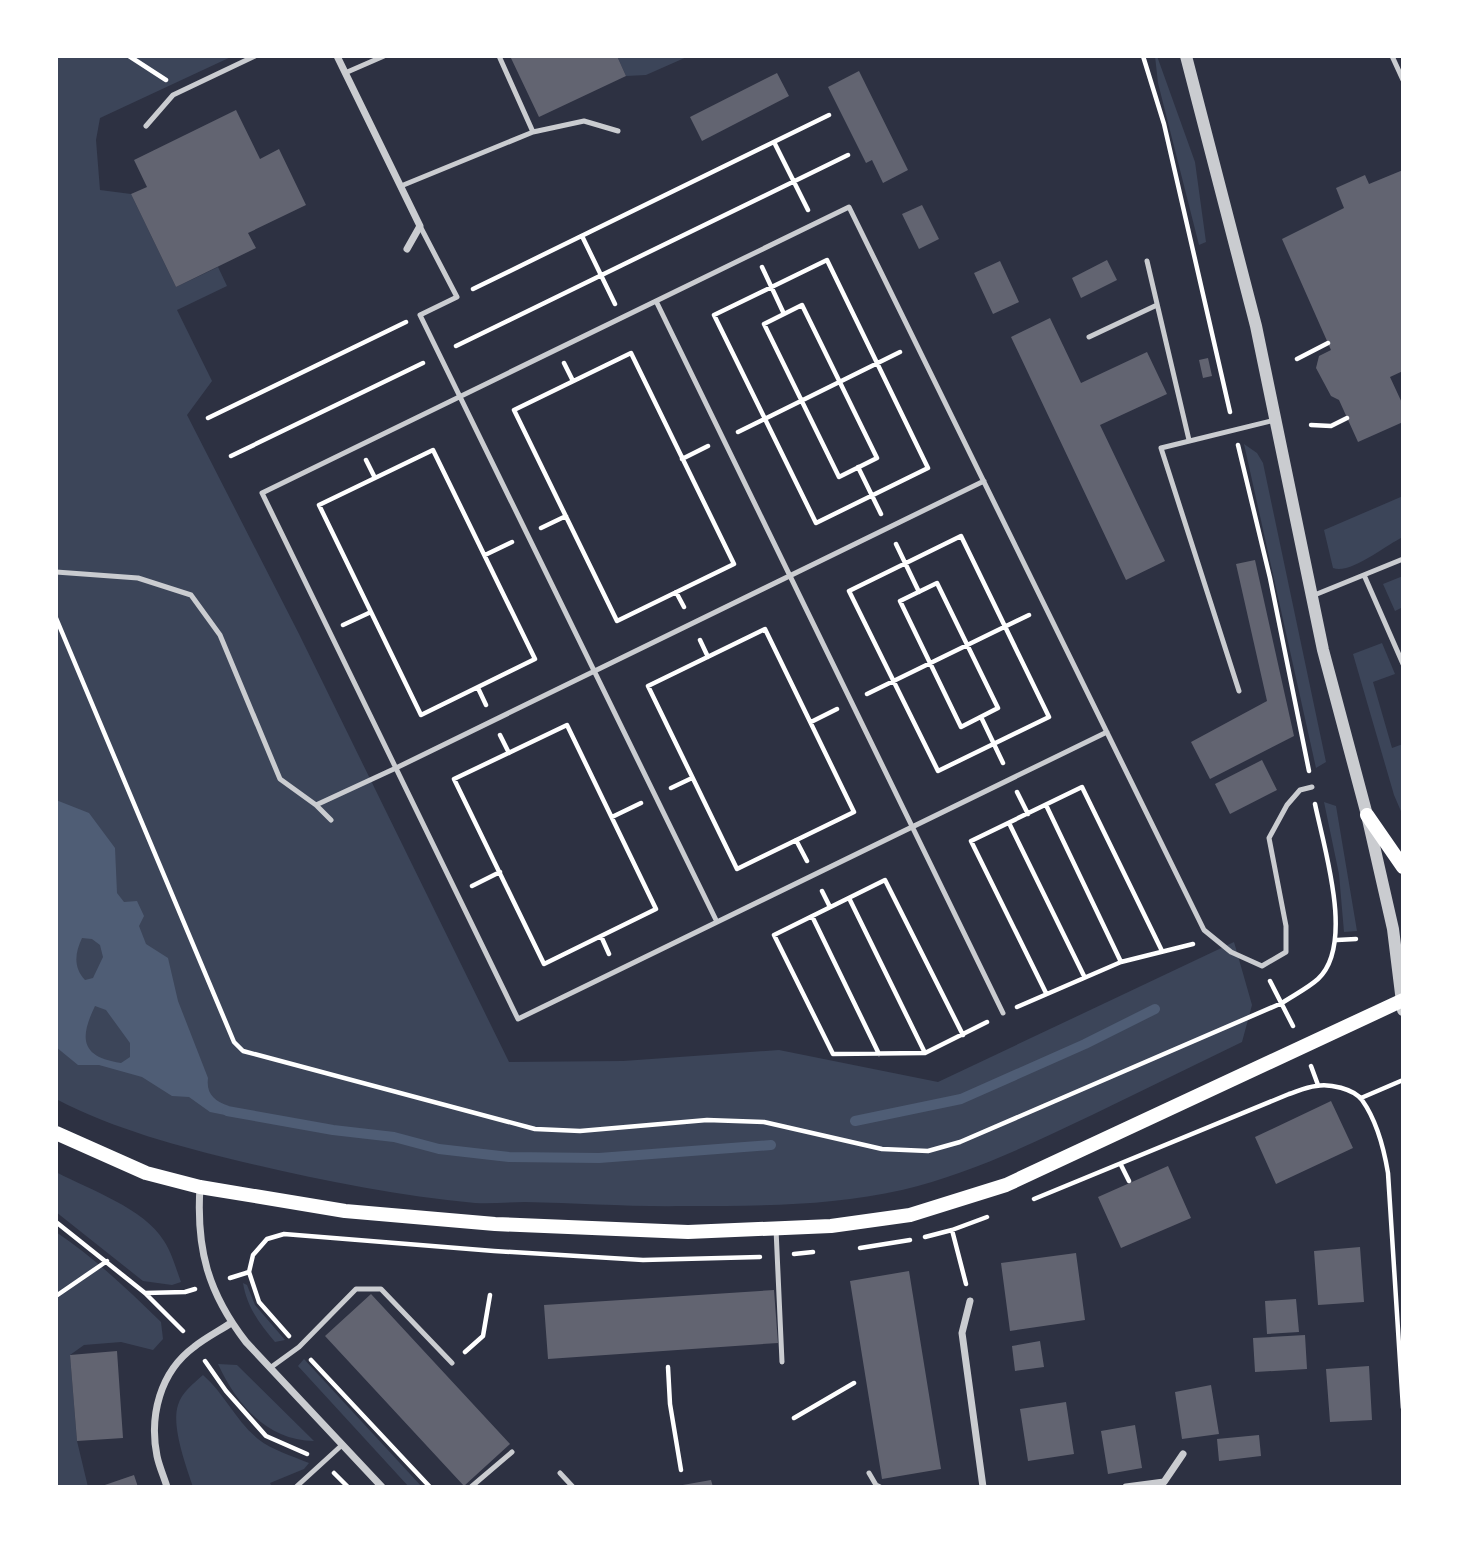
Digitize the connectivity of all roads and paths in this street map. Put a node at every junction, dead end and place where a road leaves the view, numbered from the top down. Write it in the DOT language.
graph roads {
  1 [pos="129,56"];
  2 [pos="255,56"];
  3 [pos="337,56"];
  4 [pos="384,56"];
  5 [pos="499,56"];
  6 [pos="1143,56"];
  7 [pos="1186,56"];
  8 [pos="1392,56"];
  9 [pos="345,73"];
  10 [pos="1403,80"];
  11 [pos="173,96"];
  12 [pos="829,116"];
  13 [pos="146,126"];
  14 [pos="618,131"];
  15 [pos="533,132"];
  16 [pos="774,142"];
  17 [pos="848,155"];
  18 [pos="794,182"];
  19 [pos="401,186"];
  20 [pos="814,224"];
  21 [pos="420,226"];
  22 [pos="582,236"];
  23 [pos="407,249"];
  24 [pos="755,253"];
  25 [pos="1147,261"];
  26 [pos="601,276"];
  27 [pos="771,287"];
  28 [pos="457,297"];
  29 [pos="656,301"];
  30 [pos="1157,304"];
  31 [pos="421,314"];
  32 [pos="784,314"];
  33 [pos="621,318"];
  34 [pos="1089,337"];
  35 [pos="1328,343"];
  36 [pos="916,344"];
  37 [pos="440,354"];
  38 [pos="1297,359"];
  39 [pos="877,364"];
  40 [pos="840,382"];
  41 [pos="460,396"];
  42 [pos="801,401"];
  43 [pos="208,418"];
  44 [pos="1347,418"];
  45 [pos="765,419"];
  46 [pos="1275,420"];
  47 [pos="1311,425"];
  48 [pos="1234,429"];
  49 [pos="723,439"];
  50 [pos="1189,440"];
  51 [pos="231,456"];
  52 [pos="682,459"];
  53 [pos="984,481"];
  54 [pos="1403,559"];
  55 [pos="56,572"];
  56 [pos="1364,575"];
  57 [pos="790,576"];
  58 [pos="1312,596"];
  59 [pos="1046,607"];
  60 [pos="370,612"];
  61 [pos="56,618"];
  62 [pos="1005,627"];
  63 [pos="330,632"];
  64 [pos="967,645"];
  65 [pos="930,664"];
  66 [pos="1403,664"];
  67 [pos="594,671"];
  68 [pos="894,681"];
  69 [pos="1239,691"];
  70 [pos="851,702"];
  71 [pos="810,722"];
  72 [pos="1107,732"];
  73 [pos="396,768"];
  74 [pos="1312,787"];
  75 [pos="316,805"];
  76 [pos="1046,805"];
  77 [pos="1367,816"];
  78 [pos="331,820"];
  79 [pos="1009,823"];
  80 [pos="912,827"];
  81 [pos="1403,867"];
  82 [pos="499,872"];
  83 [pos="457,893"];
  84 [pos="849,898"];
  85 [pos="812,916"];
  86 [pos="716,922"];
  87 [pos="1356,939"];
  88 [pos="1337,940"];
  89 [pos="1218,941"];
  90 [pos="1162,951"];
  91 [pos="1121,962"];
  92 [pos="1084,976"];
  93 [pos="1046,993"];
  94 [pos="1403,1000"];
  95 [pos="1282,1003"];
  96 [pos="1403,1010"];
  97 [pos="1003,1013"];
  98 [pos="1290,1021"];
  99 [pos="963,1035"];
  100 [pos="925,1053"];
  101 [pos="878,1054"];
  102 [pos="1316,1078"];
  103 [pos="1403,1080"];
  104 [pos="1361,1098"];
  105 [pos="56,1133"];
  106 [pos="1121,1165"];
  107 [pos="1129,1181"];
  108 [pos="201,1188"];
  109 [pos="56,1222"];
  110 [pos="776,1229"];
  111 [pos="952,1230"];
  112 [pos="107,1261"];
  113 [pos="242,1274"];
  114 [pos="185,1292"];
  115 [pos="145,1293"];
  116 [pos="490,1295"];
  117 [pos="56,1296"];
  118 [pos="970,1301"];
  119 [pos="231,1323"];
  120 [pos="180,1327"];
  121 [pos="299,1347"];
  122 [pos="782,1362"];
  123 [pos="452,1363"];
  124 [pos="207,1364"];
  125 [pos="668,1367"];
  126 [pos="270,1368"];
  127 [pos="854,1383"];
  128 [pos="1403,1408"];
  129 [pos="794,1418"];
  130 [pos="342,1445"];
  131 [pos="512,1452"];
  132 [pos="1183,1454"];
  133 [pos="322,1461"];
  134 [pos="681,1470"];
  135 [pos="560,1473"];
  136 [pos="869,1473"];
  137 [pos="167,1487"];
  138 [pos="296,1487"];
  139 [pos="348,1487"];
  140 [pos="382,1487"];
  141 [pos="430,1487"];
  142 [pos="471,1487"];
  143 [pos="573,1487"];
  144 [pos="880,1487"];
  145 [pos="983,1487"];
  146 [pos="1126,1487"];
  1 -- 11 [label="path"];
  2 -- 11 [label="lane"];
  3 -- 9 [label="street"];
  4 -- 9 [label="lane"];
  5 -- 15 [label="lane"];
  6 -- 48 [label="path"];
  7 -- 46 [label="street"];
  8 -- 10 [label="lane"];
  9 -- 19 [label="street"];
  11 -- 13 [label="lane"];
  12 -- 16 [label="path"];
  14 -- 15 [label="lane"];
  15 -- 19 [label="lane"];
  16 -- 18 [label="path"];
  16 -- 22 [label="path"];
  17 -- 18 [label="path"];
  18 -- 20 [label="path"];
  18 -- 26 [label="path"];
  19 -- 21 [label="street"];
  20 -- 24 [label="lane"];
  20 -- 36 [label="lane"];
  21 -- 23 [label="street"];
  21 -- 28 [label="lane"];
  22 -- 26 [label="path"];
  22 -- 28 [label="path"];
  24 -- 27 [label="path"];
  24 -- 29 [label="lane"];
  25 -- 30 [label="lane"];
  26 -- 33 [label="path"];
  26 -- 37 [label="path"];
  27 -- 32 [label="path"];
  27 -- 39 [label="path"];
  27 -- 45 [label="path"];
  28 -- 31 [label="lane"];
  29 -- 33 [label="lane"];
  29 -- 49 [label="lane"];
  30 -- 34 [label="lane"];
  30 -- 50 [label="lane"];
  31 -- 37 [label="lane"];
  31 -- 43 [label="path"];
  32 -- 40 [label="path"];
  32 -- 42 [label="path"];
  33 -- 41 [label="lane"];
  35 -- 38 [label="path"];
  36 -- 39 [label="path"];
  36 -- 53 [label="lane"];
  37 -- 41 [label="lane"];
  37 -- 51 [label="path"];
  39 -- 40 [label="path"];
  39 -- 45 [label="path"];
  40 -- 42 [label="path"];
  40 -- 42 [label="path"];
  41 -- 63 [label="lane"];
  41 -- 67 [label="lane"];
  42 -- 45 [label="path"];
  44 -- 47 [label="path"];
  45 -- 49 [label="path"];
  46 -- 48 [label="lane"];
  46 -- 58 [label="street"];
  48 -- 50 [label="lane"];
  48 -- 74 [label="path"];
  49 -- 52 [label="path"];
  49 -- 57 [label="lane"];
  50 -- 69 [label="lane"];
  52 -- 52 [label="path"];
  53 -- 57 [label="lane"];
  53 -- 59 [label="lane"];
  54 -- 56 [label="lane"];
  55 -- 75 [label="lane"];
  56 -- 58 [label="lane"];
  56 -- 66 [label="lane"];
  57 -- 67 [label="lane"];
  57 -- 70 [label="lane"];
  58 -- 77 [label="street"];
  59 -- 62 [label="path"];
  59 -- 72 [label="lane"];
  60 -- 60 [label="path"];
  60 -- 63 [label="path"];
  61 -- 95 [label="path"];
  62 -- 64 [label="path"];
  62 -- 68 [label="path"];
  62 -- 68 [label="path"];
  63 -- 73 [label="lane"];
  64 -- 65 [label="path"];
  64 -- 65 [label="path"];
  64 -- 65 [label="path"];
  65 -- 68 [label="path"];
  67 -- 73 [label="lane"];
  67 -- 86 [label="lane"];
  68 -- 70 [label="path"];
  70 -- 71 [label="path"];
  70 -- 80 [label="lane"];
  71 -- 71 [label="path"];
  72 -- 80 [label="lane"];
  72 -- 89 [label="lane"];
  73 -- 75 [label="lane"];
  73 -- 83 [label="lane"];
  74 -- 88 [label="path"];
  74 -- 89 [label="lane"];
  75 -- 78 [label="lane"];
  76 -- 79 [label="path"];
  76 -- 90 [label="path"];
  76 -- 91 [label="path"];
  77 -- 81 [label="main road"];
  77 -- 94 [label="street"];
  79 -- 92 [label="path"];
  79 -- 93 [label="path"];
  80 -- 86 [label="lane"];
  80 -- 97 [label="lane"];
  82 -- 82 [label="path"];
  82 -- 83 [label="path"];
  83 -- 86 [label="lane"];
  84 -- 85 [label="path"];
  84 -- 99 [label="path"];
  84 -- 100 [label="path"];
  85 -- 101 [label="path"];
  85 -- 101 [label="path"];
  87 -- 88 [label="path"];
  88 -- 95 [label="path"];
  89 -- 90 [label="path"];
  90 -- 91 [label="path"];
  91 -- 92 [label="path"];
  92 -- 93 [label="path"];
  93 -- 97 [label="path"];
  94 -- 96 [label="street"];
  94 -- 110 [label="main road"];
  95 -- 98 [label="path"];
  97 -- 99 [label="path"];
  99 -- 100 [label="path"];
  100 -- 101 [label="path"];
  102 -- 104 [label="path"];
  103 -- 104 [label="path"];
  104 -- 128 [label="path"];
  105 -- 108 [label="main road"];
  106 -- 107 [label="path"];
  108 -- 110 [label="main road"];
  108 -- 119 [label="street"];
  109 -- 112 [label="path"];
  110 -- 122 [label="lane"];
  111 -- 118 [label="path"];
  112 -- 115 [label="path"];
  112 -- 117 [label="path"];
  113 -- 121 [label="path"];
  114 -- 115 [label="path"];
  115 -- 120 [label="path"];
  116 -- 123 [label="path"];
  118 -- 145 [label="street"];
  119 -- 126 [label="street"];
  119 -- 137 [label="street"];
  121 -- 123 [label="lane"];
  121 -- 126 [label="lane"];
  121 -- 141 [label="path"];
  124 -- 133 [label="path"];
  125 -- 134 [label="path"];
  126 -- 130 [label="street"];
  127 -- 129 [label="path"];
  130 -- 133 [label="lane"];
  130 -- 140 [label="street"];
  131 -- 142 [label="lane"];
  132 -- 146 [label="street"];
  133 -- 138 [label="lane"];
  133 -- 139 [label="path"];
  135 -- 143 [label="lane"];
  136 -- 144 [label="lane"];
}
